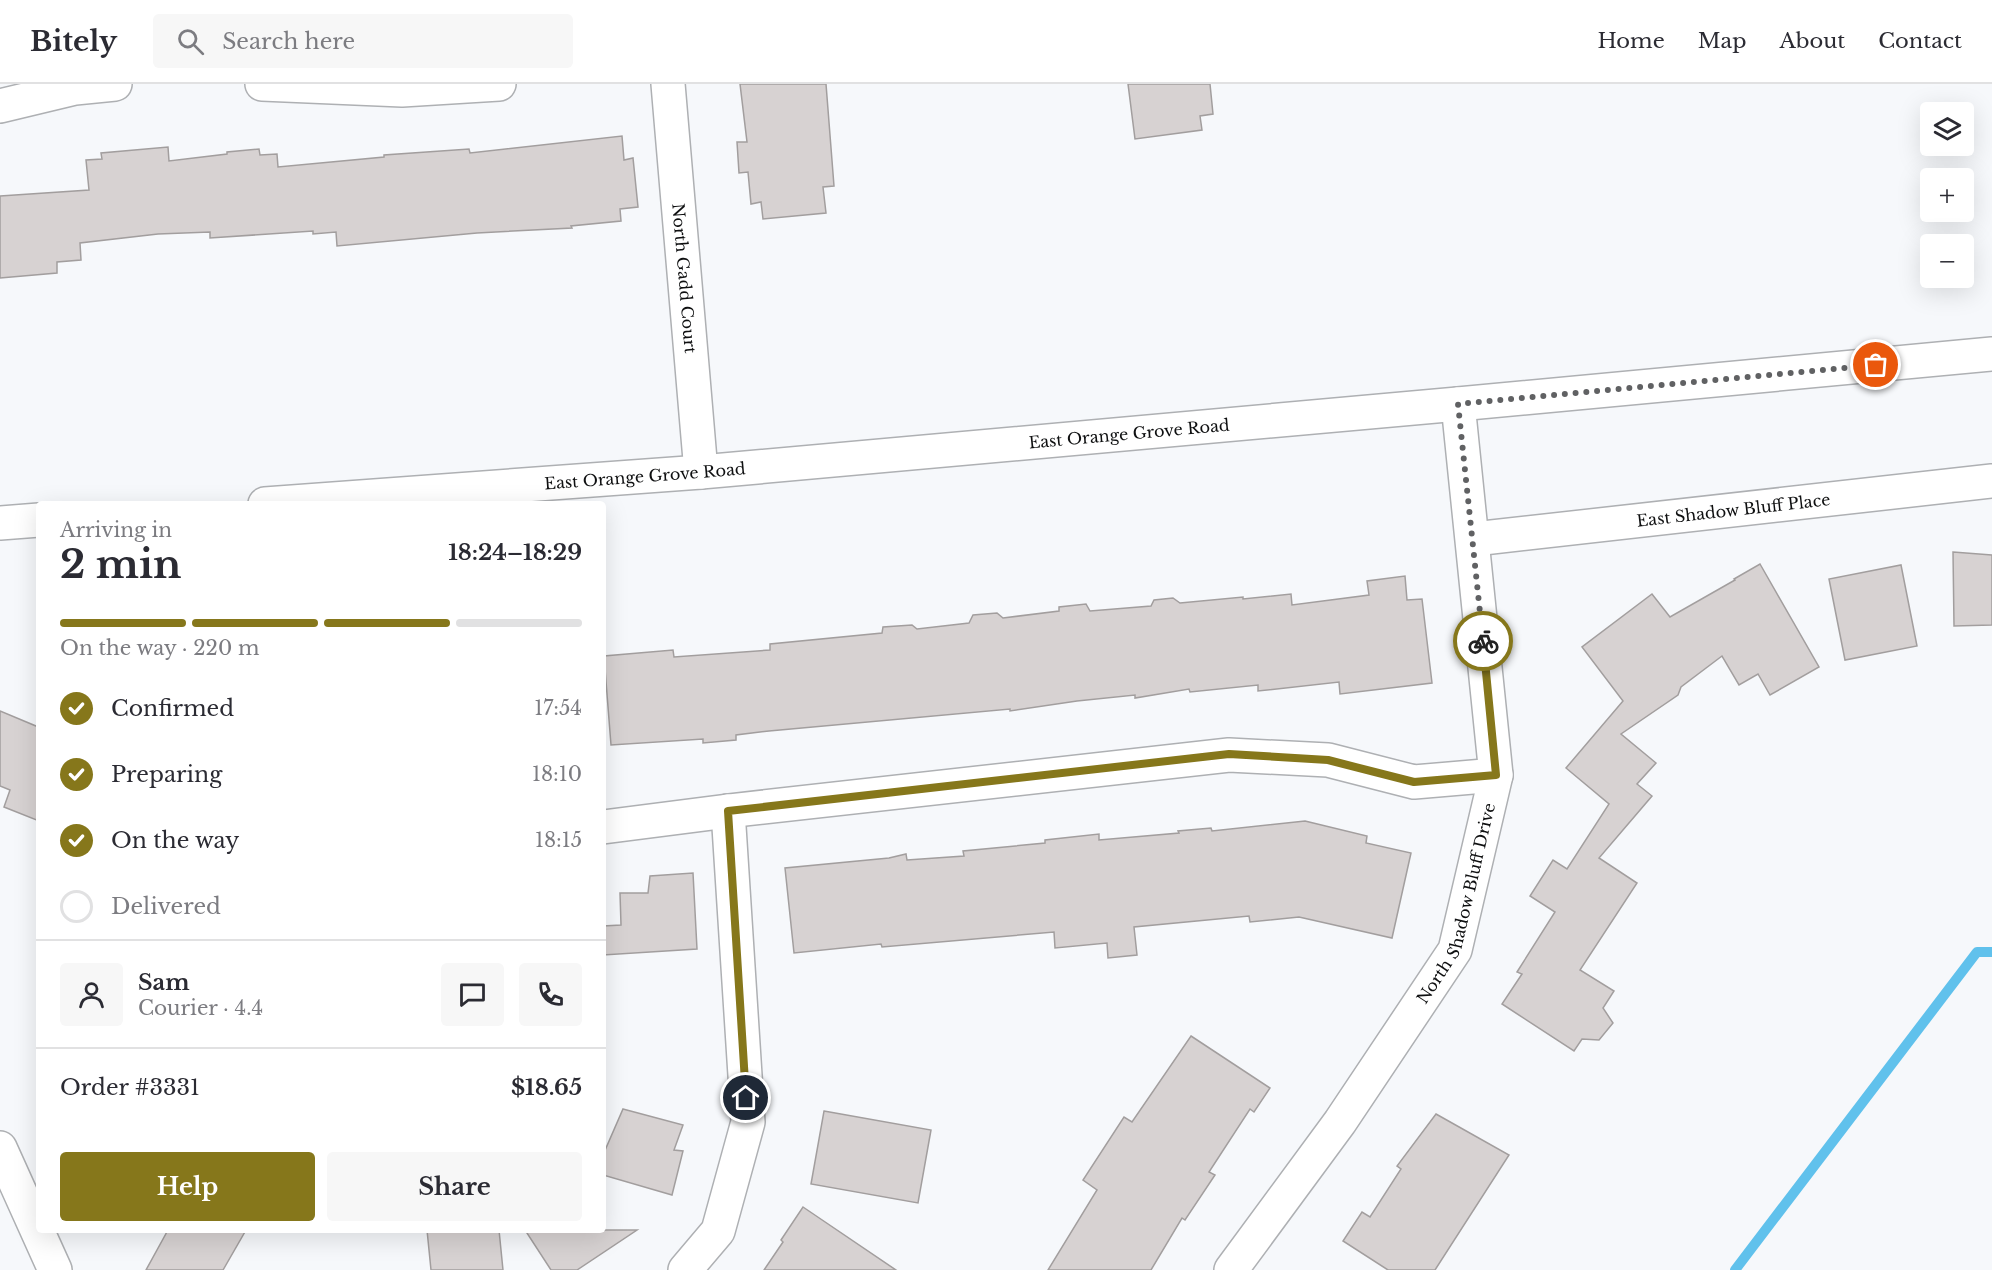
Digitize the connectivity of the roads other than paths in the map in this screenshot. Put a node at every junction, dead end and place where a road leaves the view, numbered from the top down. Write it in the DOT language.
graph roads {
  1 [pos="115,84"];
  2 [pos="262,84"];
  3 [pos="499,84"];
  4 [pos="668,84"];
  5 [pos="0,106"];
  6 [pos="1992,354"];
  7 [pos="1458,404"];
  8 [pos="701,472"];
  9 [pos="1992,481"];
  10 [pos="306,501"];
  11 [pos="36,520"];
  12 [pos="0,523"];
  13 [pos="1474,539"];
  14 [pos="1496,775"];
  15 [pos="728,811"];
  16 [pos="606,827"];
  17 [pos="0,1148"];
  18 [pos="36,1228"];
  19 [pos="38,1233"];
  20 [pos="55,1270"];
  21 [pos="685,1270"];
  22 [pos="1231,1270"];
  1 -- 5 [label="street"];
  2 -- 3 [label="street"];
  4 -- 8 [label="street, North Gadd Court"];
  6 -- 7 [label="street, East Orange Grove Road"];
  7 -- 8 [label="street, East Orange Grove Road"];
  7 -- 13 [label="street, North Shadow Bluff Drive"];
  8 -- 10 [label="street, East Orange Grove Road"];
  9 -- 13 [label="street, East Shadow Bluff Place"];
  11 -- 12 [label="street"];
  13 -- 14 [label="street, North Shadow Bluff Drive"];
  14 -- 15 [label="street"];
  14 -- 22 [label="street, North Shadow Bluff Drive"];
  15 -- 16 [label="street"];
  15 -- 21 [label="street"];
  17 -- 18 [label="street"];
  19 -- 20 [label="street"];
}
